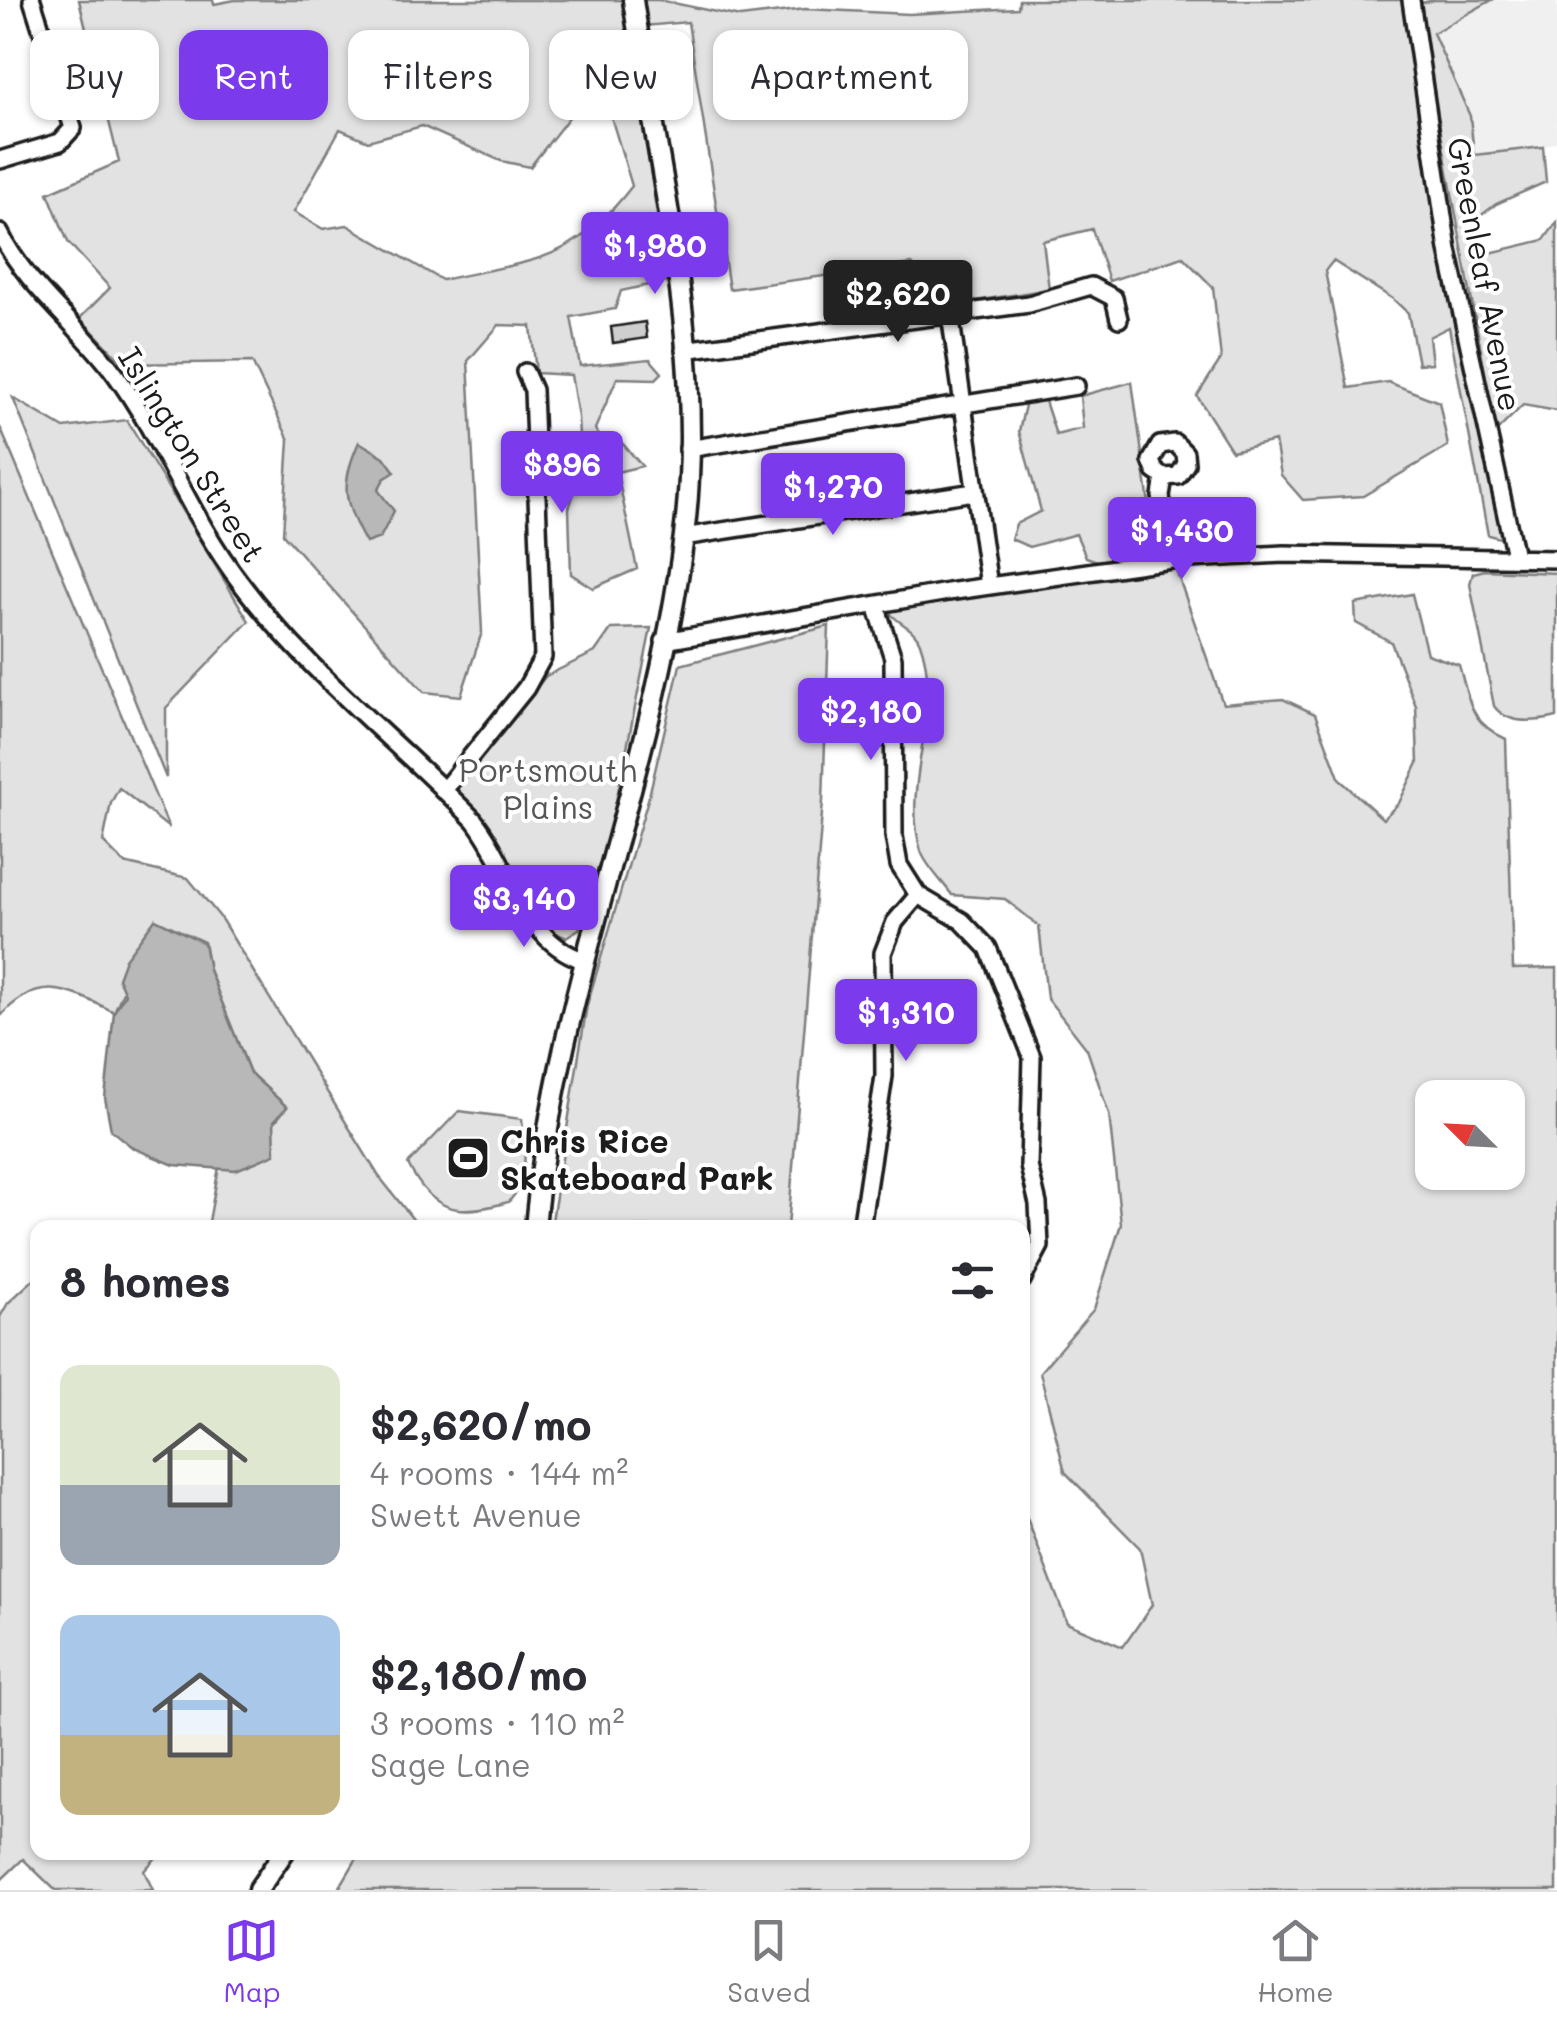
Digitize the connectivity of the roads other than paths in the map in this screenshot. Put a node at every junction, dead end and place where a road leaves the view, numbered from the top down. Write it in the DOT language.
graph roads {
  1 [pos="32,0"];
  2 [pos="633,0"];
  3 [pos="1411,0"];
  4 [pos="0,160"];
  5 [pos="0,233"];
  6 [pos="950,314"];
  7 [pos="1119,319"];
  8 [pos="684,350"];
  9 [pos="525,372"];
  10 [pos="1076,386"];
  11 [pos="960,404"];
  12 [pos="688,449"];
  13 [pos="1164,478"];
  14 [pos="974,492"];
  15 [pos="684,537"];
  16 [pos="1515,556"];
  17 [pos="1557,559"];
  18 [pos="1171,560"];
  19 [pos="988,586"];
  20 [pos="876,605"];
  21 [pos="664,641"];
  22 [pos="443,791"];
  23 [pos="918,895"];
  24 [pos="583,960"];
  25 [pos="537,1220"];
  26 [pos="862,1220"];
  27 [pos="1030,1265"];
  28 [pos="279,1860"];
  29 [pos="258,1890"];
  1 -- 4 [label="street"];
  2 -- 8 [label="main road"];
  3 -- 16 [label="street, Greenleaf Avenue"];
  5 -- 22 [label="street, Islington Street"];
  6 -- 7 [label="street"];
  6 -- 8 [label="street"];
  6 -- 11 [label="street"];
  8 -- 12 [label="main road"];
  9 -- 22 [label="street"];
  10 -- 11 [label="street"];
  11 -- 12 [label="street"];
  11 -- 14 [label="street"];
  12 -- 15 [label="main road"];
  13 -- 18 [label="street"];
  14 -- 15 [label="street"];
  14 -- 19 [label="street"];
  15 -- 21 [label="main road"];
  16 -- 17 [label="street"];
  16 -- 18 [label="street"];
  18 -- 19 [label="street"];
  19 -- 20 [label="street"];
  20 -- 21 [label="street"];
  20 -- 23 [label="street"];
  21 -- 24 [label="main road"];
  22 -- 24 [label="street, Islington Street"];
  23 -- 26 [label="street"];
  23 -- 27 [label="street"];
  24 -- 25 [label="main road"];
  28 -- 29 [label="main road"];
}
